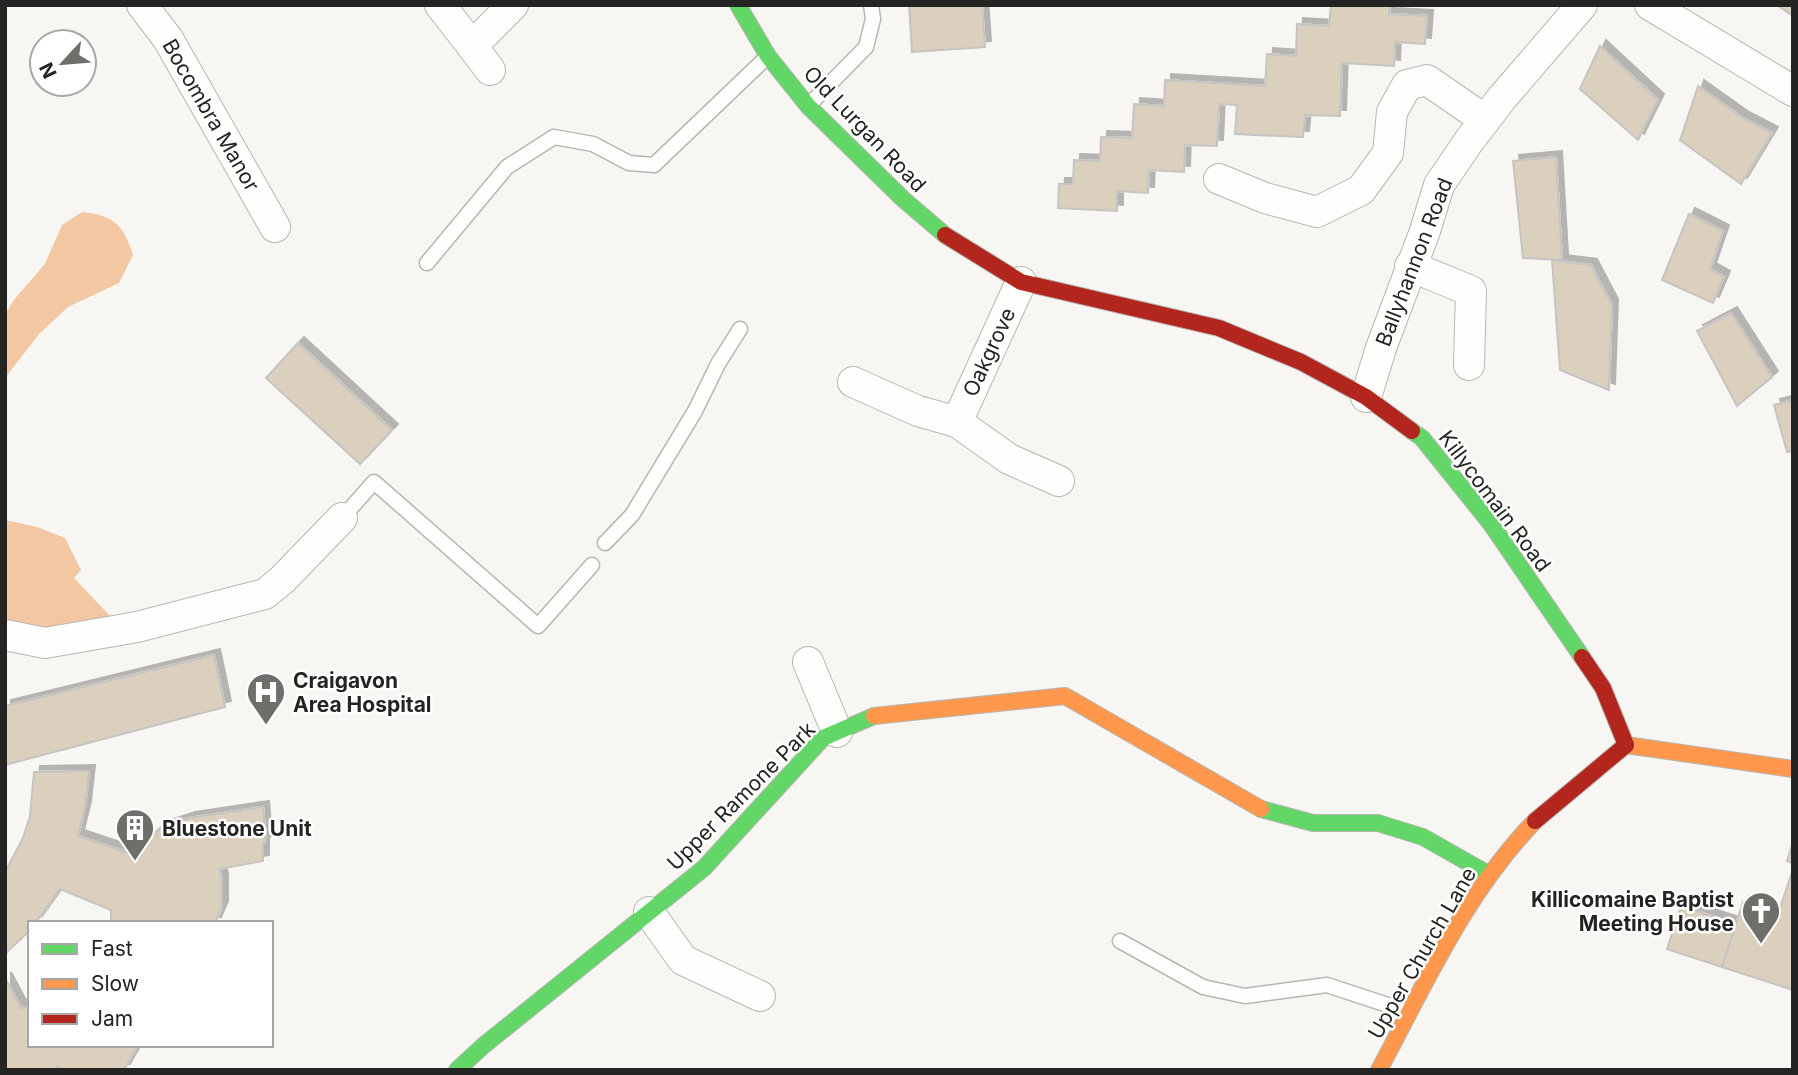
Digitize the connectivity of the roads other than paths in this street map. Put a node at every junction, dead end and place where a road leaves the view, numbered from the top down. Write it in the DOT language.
graph roads {
  1 [pos="142,5"];
  2 [pos="440,5"];
  3 [pos="513,5"];
  4 [pos="738,5"];
  5 [pos="871,5"];
  6 [pos="1582,5"];
  7 [pos="1650,5"];
  8 [pos="472,46"];
  9 [pos="768,56"];
  10 [pos="490,70"];
  11 [pos="1793,91"];
  12 [pos="808,106"];
  13 [pos="1485,120"];
  14 [pos="1219,179"];
  15 [pos="275,227"];
  16 [pos="949,239"];
  17 [pos="427,263"];
  18 [pos="1410,266"];
  19 [pos="1021,282"];
  20 [pos="740,329"];
  21 [pos="1469,365"];
  22 [pos="853,382"];
  23 [pos="1366,397"];
  24 [pos="957,422"];
  25 [pos="1059,481"];
  26 [pos="342,518"];
  27 [pos="605,543"];
  28 [pos="592,565"];
  29 [pos="5,635"];
  30 [pos="808,662"];
  31 [pos="837,732"];
  32 [pos="1626,745"];
  33 [pos="1793,769"];
  34 [pos="1490,875"];
  35 [pos="649,912"];
  36 [pos="1120,941"];
  37 [pos="760,996"];
  38 [pos="1410,1013"];
  39 [pos="457,1070"];
  40 [pos="1379,1070"];
  1 -- 15 [label="street, Bocombra Manor"];
  2 -- 8 [label="street"];
  3 -- 8 [label="street"];
  4 -- 9 [label="street, Old Lurgan Road"];
  5 -- 12 [label="lane"];
  6 -- 13 [label="street, Ballyhannon Road"];
  7 -- 11 [label="street"];
  8 -- 10 [label="street"];
  9 -- 12 [label="street, Old Lurgan Road"];
  9 -- 17 [label="lane"];
  12 -- 16 [label="street, Old Lurgan Road"];
  13 -- 14 [label="street"];
  13 -- 18 [label="street, Ballyhannon Road"];
  16 -- 19 [label="street, Killycomain Road"];
  18 -- 21 [label="street"];
  18 -- 23 [label="street, Ballyhannon Road"];
  19 -- 23 [label="street, Killycomain Road"];
  19 -- 24 [label="street, Oakgrove"];
  20 -- 27 [label="lane"];
  22 -- 24 [label="street, Oakgrove"];
  23 -- 32 [label="street, Killycomain Road"];
  24 -- 25 [label="street, Oakgrove"];
  26 -- 28 [label="lane"];
  26 -- 29 [label="street"];
  30 -- 31 [label="street"];
  31 -- 34 [label="street, Upper Ramone Park"];
  31 -- 35 [label="street, Upper Ramone Park"];
  32 -- 33 [label="street"];
  32 -- 34 [label="street, Upper Church Lane"];
  34 -- 38 [label="street, Upper Church Lane"];
  35 -- 37 [label="street"];
  35 -- 39 [label="street, Upper Ramone Park"];
  36 -- 38 [label="lane"];
  38 -- 40 [label="street, Upper Church Lane"];
}
